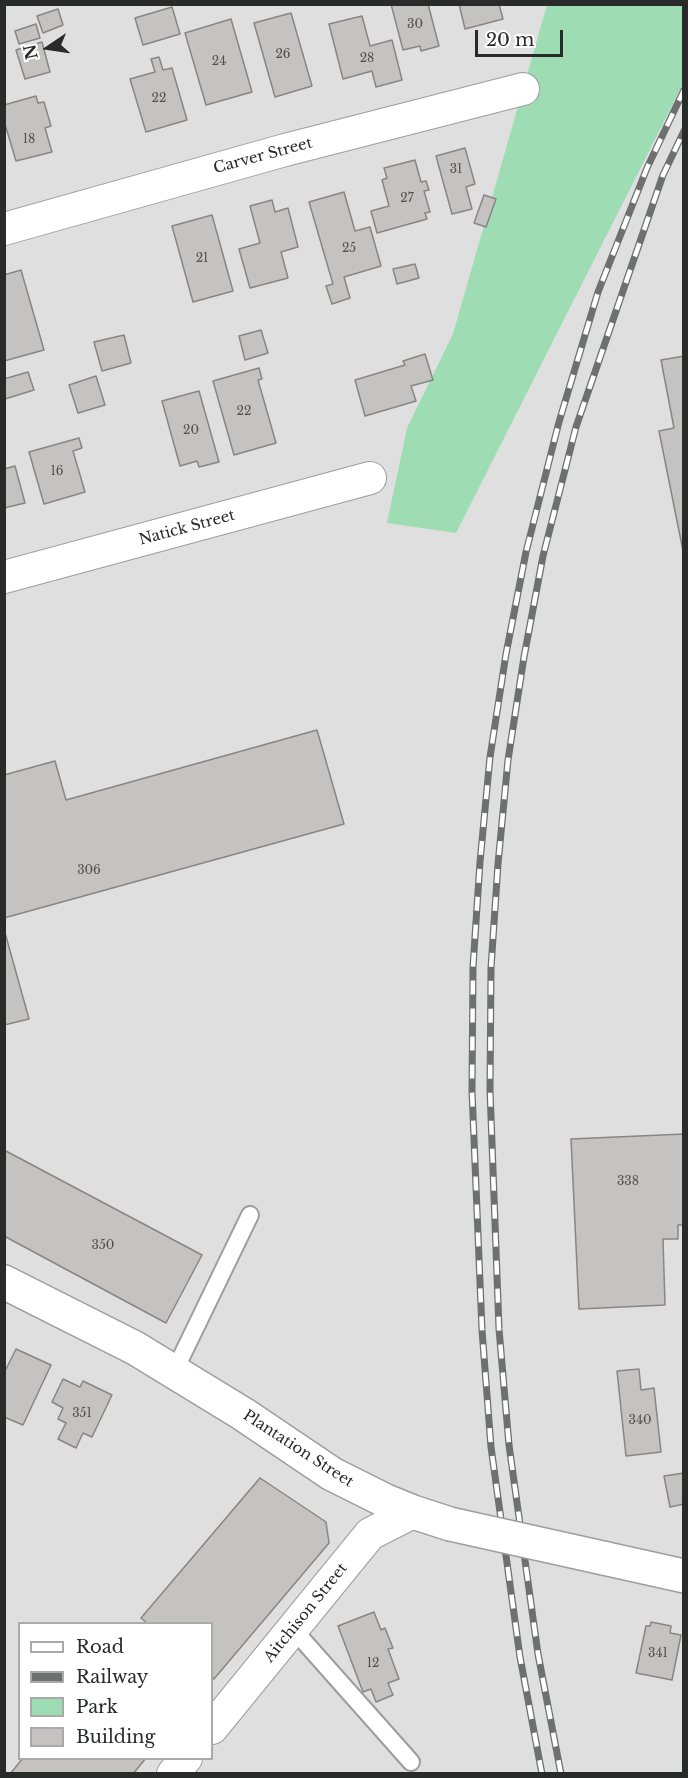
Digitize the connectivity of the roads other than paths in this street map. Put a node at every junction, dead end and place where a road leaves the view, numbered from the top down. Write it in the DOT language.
graph roads {
  1 [pos="523,89"];
  2 [pos="4,229"];
  3 [pos="370,478"];
  4 [pos="4,578"];
  5 [pos="250,1215"];
  6 [pos="4,1282"];
  7 [pos="174,1372"];
  8 [pos="413,1512"];
  9 [pos="684,1576"];
  10 [pos="293,1629"];
  11 [pos="213,1727"];
  12 [pos="184,1760"];
  13 [pos="411,1762"];
  14 [pos="173,1773"];
  1 -- 2 [label="street, Carver Street"];
  3 -- 4 [label="street, Natick Street"];
  5 -- 7 [label="lane"];
  6 -- 7 [label="main road, Plantation Street"];
  7 -- 8 [label="main road, Plantation Street"];
  8 -- 9 [label="main road, Plantation Street, bridge"];
  8 -- 10 [label="street, Aitchison Street"];
  10 -- 11 [label="street, Aitchison Street"];
  10 -- 13 [label="lane"];
  12 -- 14 [label="street"];
}
